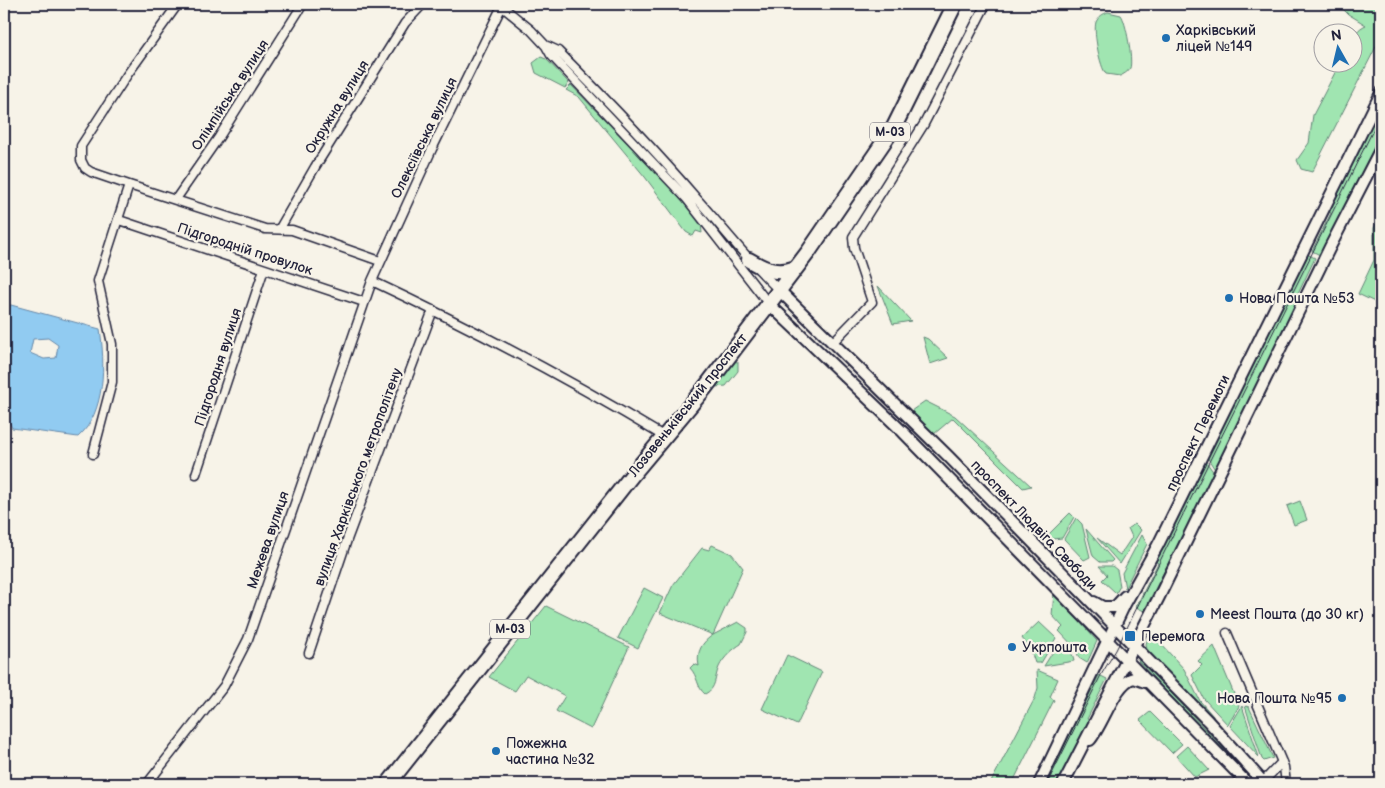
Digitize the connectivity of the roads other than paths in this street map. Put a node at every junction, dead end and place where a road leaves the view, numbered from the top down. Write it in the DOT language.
graph roads {
  1 [pos="178,4"];
  2 [pos="302,4"];
  3 [pos="423,4"];
  4 [pos="955,4"];
  5 [pos="986,4"];
  6 [pos="501,5"];
  7 [pos="546,46"];
  8 [pos="1380,100"];
  9 [pos="1381,148"];
  10 [pos="129,185"];
  11 [pos="176,199"];
  12 [pos="119,220"];
  13 [pos="280,228"];
  14 [pos="725,231"];
  15 [pos="718,238"];
  16 [pos="749,260"];
  17 [pos="380,261"];
  18 [pos="264,268"];
  19 [pos="796,268"];
  20 [pos="372,282"];
  21 [pos="779,290"];
  22 [pos="364,302"];
  23 [pos="768,303"];
  24 [pos="433,310"];
  25 [pos="832,343"];
  26 [pos="665,437"];
  27 [pos="93,454"];
  28 [pos="196,474"];
  29 [pos="1158,545"];
  30 [pos="1078,590"];
  31 [pos="1114,628"];
  32 [pos="1227,633"];
  33 [pos="1107,642"];
  34 [pos="1133,646"];
  35 [pos="309,653"];
  36 [pos="1126,660"];
  37 [pos="1150,684"];
  38 [pos="1078,754"];
  39 [pos="1282,762"];
  40 [pos="1263,783"];
  41 [pos="147,784"];
  42 [pos="388,784"];
  43 [pos="1039,784"];
  44 [pos="1063,784"];
  45 [pos="1248,784"];
  46 [pos="1286,784"];
  1 -- 10 [label="street"];
  2 -- 11 [label="street, Олімпійська вулиця"];
  3 -- 13 [label="street, Окружна вулиця"];
  4 -- 19 [label="highway, Лозовеньківський проспект / М-03"];
  5 -- 25 [label="street"];
  6 -- 7 [label="street"];
  6 -- 17 [label="street, Олексіївська вулиця"];
  7 -- 14 [label="street"];
  7 -- 15 [label="street"];
  8 -- 29 [label="main road, проспект Перемоги"];
  9 -- 34 [label="main road"];
  10 -- 11 [label="street"];
  10 -- 12 [label="street"];
  11 -- 13 [label="street"];
  12 -- 18 [label="street, Підгородній провулок"];
  12 -- 27 [label="street"];
  13 -- 17 [label="street"];
  14 -- 15 [label="street"];
  14 -- 16 [label="street"];
  15 -- 23 [label="street"];
  16 -- 19 [label="highway"];
  16 -- 21 [label="street"];
  17 -- 20 [label="street, Олексіївська вулиця"];
  18 -- 22 [label="street, Підгородній провулок"];
  18 -- 28 [label="street, Підгородня вулиця"];
  19 -- 21 [label="highway, Лозовеньківський проспект / М-03"];
  20 -- 22 [label="street, Межева вулиця"];
  20 -- 24 [label="street"];
  21 -- 23 [label="highway, Лозовеньківський проспект / М-03"];
  21 -- 25 [label="main road, проспект Людвіга Свободи"];
  22 -- 41 [label="street, Межева вулиця"];
  23 -- 26 [label="highway, Лозовеньківський проспект / М-03"];
  23 -- 33 [label="main road, проспект Людвіга Свободи"];
  24 -- 26 [label="street"];
  24 -- 35 [label="street, вулиця Харківського метрополітену"];
  25 -- 30 [label="main road, проспект Людвіга Свободи"];
  26 -- 42 [label="highway, Лозовеньківський проспект / М-03"];
  29 -- 30 [label="main road"];
  29 -- 31 [label="main road, проспект Перемоги"];
  30 -- 31 [label="main road, проспект Людвіга Свободи"];
  31 -- 33 [label="main road, проспект Перемоги"];
  31 -- 34 [label="main road, проспект Людвіга Свободи"];
  32 -- 39 [label="street"];
  33 -- 36 [label="main road, проспект Людвіга Свободи"];
  33 -- 43 [label="main road, проспект Перемоги"];
  34 -- 36 [label="main road"];
  34 -- 40 [label="main road, проспект Людвіга Свободи"];
  36 -- 37 [label="main road, проспект Людвіга Свободи"];
  36 -- 38 [label="main road"];
  37 -- 38 [label="main road"];
  37 -- 45 [label="main road, проспект Людвіга Свободи"];
  38 -- 44 [label="main road"];
  39 -- 40 [label="street"];
  39 -- 46 [label="street"];
}
